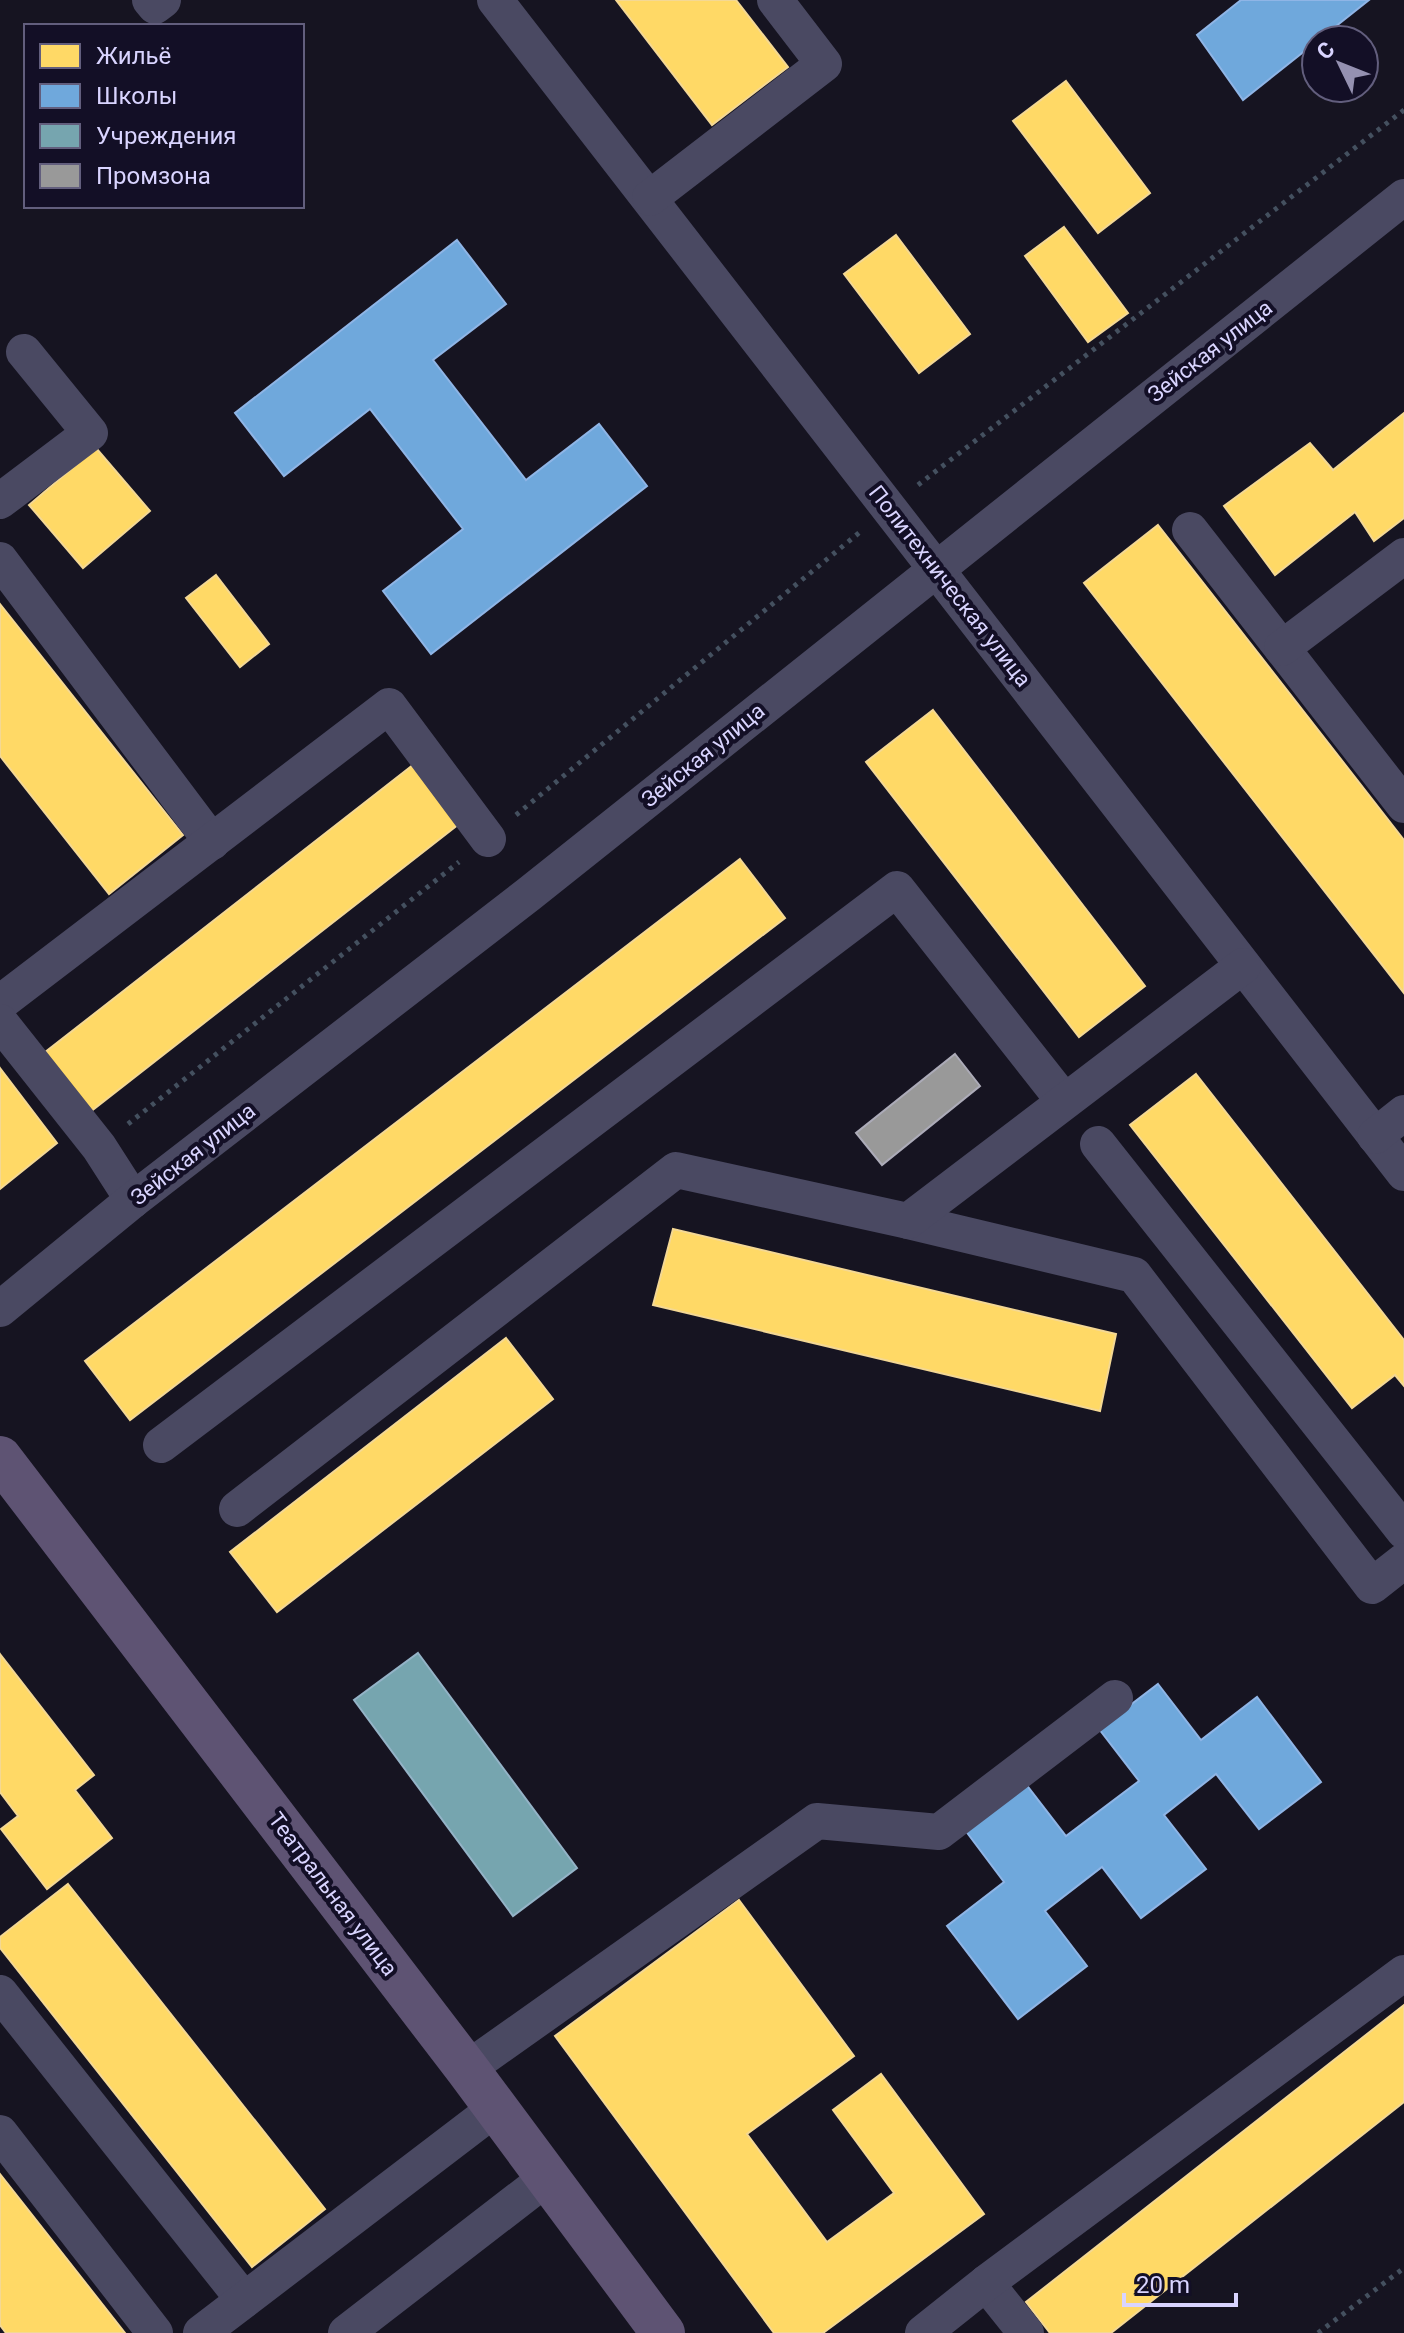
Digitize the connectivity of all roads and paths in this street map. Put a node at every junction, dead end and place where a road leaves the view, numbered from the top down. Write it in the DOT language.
graph roads {
  1 [pos="150,0"];
  2 [pos="163,0"];
  3 [pos="495,0"];
  4 [pos="775,0"];
  5 [pos="1404,110"];
  6 [pos="1404,197"];
  7 [pos="650,198"];
  8 [pos="24,352"];
  9 [pos="0,501"];
  10 [pos="889,508"];
  11 [pos="1190,530"];
  12 [pos="1404,556"];
  13 [pos="0,560"];
  14 [pos="936,568"];
  15 [pos="1282,648"];
  16 [pos="1404,805"];
  17 [pos="488,839"];
  18 [pos="212,842"];
  19 [pos="1243,966"];
  20 [pos="0,1003"];
  21 [pos="0,1022"];
  22 [pos="1064,1101"];
  23 [pos="1404,1113"];
  24 [pos="1375,1136"];
  25 [pos="1098,1144"];
  26 [pos="99,1147"];
  27 [pos="1404,1173"];
  28 [pos="133,1200"];
  29 [pos="908,1221"];
  30 [pos="0,1309"];
  31 [pos="161,1445"];
  32 [pos="0,1458"];
  33 [pos="237,1509"];
  34 [pos="1404,1531"];
  35 [pos="1404,1561"];
  36 [pos="1115,1698"];
  37 [pos="1404,1973"];
  38 [pos="0,1993"];
  39 [pos="467,2069"];
  40 [pos="496,2108"];
  41 [pos="0,2133"];
  42 [pos="548,2177"];
  43 [pos="1404,2268"];
  44 [pos="986,2283"];
  45 [pos="244,2300"];
  46 [pos="155,2333"];
  47 [pos="201,2333"];
  48 [pos="346,2333"];
  49 [pos="663,2333"];
  50 [pos="923,2333"];
  51 [pos="1026,2333"];
  52 [pos="1318,2333"];
  1 -- 2 [label="street"];
  3 -- 7 [label="street, Политехническая улица"];
  4 -- 7 [label="street"];
  5 -- 10 [label="path"];
  6 -- 14 [label="street, Зейская улица"];
  7 -- 10 [label="street, Политехническая улица"];
  8 -- 9 [label="street"];
  10 -- 14 [label="street, Политехническая улица"];
  10 -- 17 [label="path"];
  11 -- 15 [label="street"];
  12 -- 15 [label="street"];
  13 -- 18 [label="street"];
  14 -- 19 [label="street, Политехническая улица"];
  14 -- 28 [label="street, Зейская улица"];
  15 -- 16 [label="street"];
  17 -- 18 [label="street"];
  17 -- 26 [label="path"];
  18 -- 20 [label="street"];
  19 -- 22 [label="street"];
  19 -- 24 [label="street, Политехническая улица"];
  21 -- 26 [label="street"];
  22 -- 29 [label="street"];
  22 -- 31 [label="street"];
  23 -- 24 [label="street"];
  24 -- 27 [label="street, Политехническая улица"];
  25 -- 34 [label="street"];
  26 -- 28 [label="street"];
  28 -- 30 [label="street, Зейская улица"];
  29 -- 33 [label="street"];
  29 -- 35 [label="street"];
  32 -- 39 [label="main road, Театральная улица"];
  36 -- 39 [label="street"];
  37 -- 44 [label="street"];
  38 -- 45 [label="street"];
  39 -- 40 [label="main road, Театральная улица"];
  40 -- 42 [label="main road, Театральная улица"];
  40 -- 45 [label="street"];
  41 -- 46 [label="street"];
  42 -- 48 [label="street"];
  42 -- 49 [label="main road, Театральная улица"];
  43 -- 52 [label="path"];
  44 -- 50 [label="street"];
  44 -- 51 [label="street"];
  45 -- 47 [label="street"];
}
